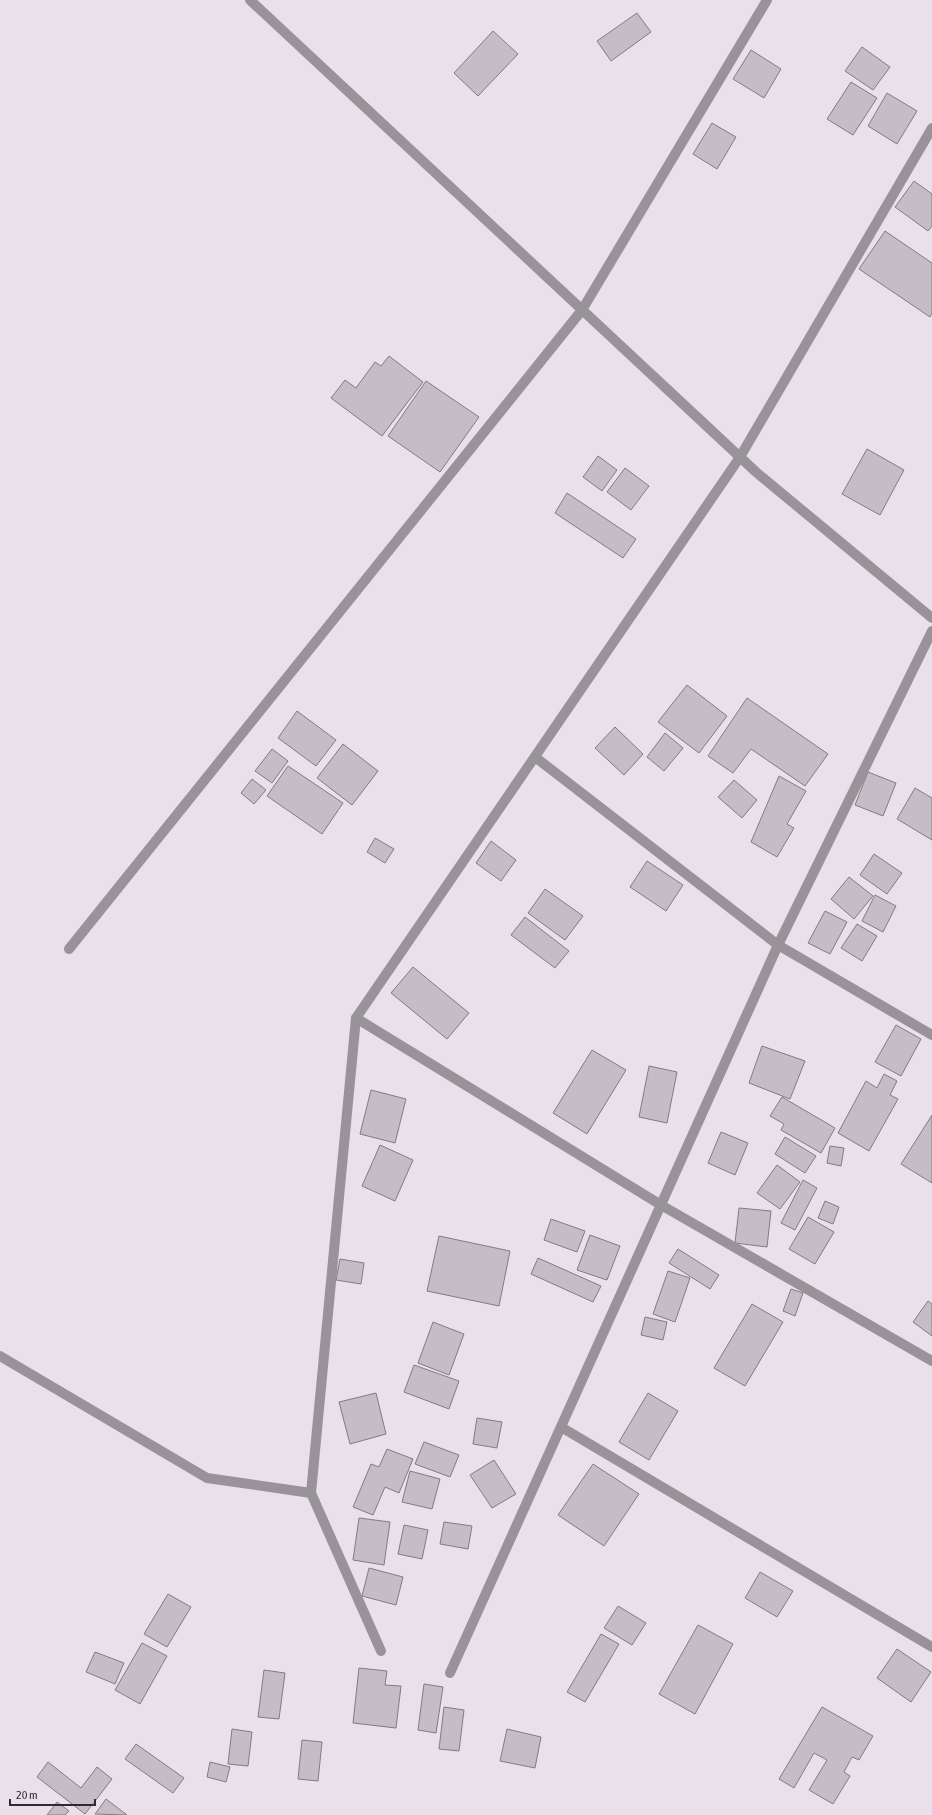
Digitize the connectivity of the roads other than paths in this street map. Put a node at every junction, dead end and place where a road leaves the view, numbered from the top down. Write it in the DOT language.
graph roads {
  1 [pos="250,0"];
  2 [pos="767,0"];
  3 [pos="932,128"];
  4 [pos="582,310"];
  5 [pos="740,457"];
  6 [pos="932,618"];
  7 [pos="932,631"];
  8 [pos="535,757"];
  9 [pos="778,945"];
  10 [pos="69,949"];
  11 [pos="356,1018"];
  12 [pos="932,1035"];
  13 [pos="661,1205"];
  14 [pos="0,1356"];
  15 [pos="932,1361"];
  16 [pos="561,1427"];
  17 [pos="311,1493"];
  18 [pos="932,1647"];
  19 [pos="381,1651"];
  20 [pos="450,1673"];
  1 -- 4 [label="street"];
  2 -- 4 [label="street"];
  3 -- 5 [label="street"];
  4 -- 5 [label="street"];
  4 -- 10 [label="street"];
  5 -- 6 [label="street"];
  5 -- 8 [label="street"];
  7 -- 9 [label="street"];
  8 -- 9 [label="street"];
  8 -- 11 [label="street"];
  9 -- 12 [label="street"];
  9 -- 13 [label="street"];
  11 -- 13 [label="street"];
  11 -- 17 [label="street"];
  13 -- 15 [label="street"];
  13 -- 16 [label="street"];
  14 -- 17 [label="street"];
  16 -- 18 [label="street"];
  16 -- 20 [label="street"];
  17 -- 19 [label="street"];
}
